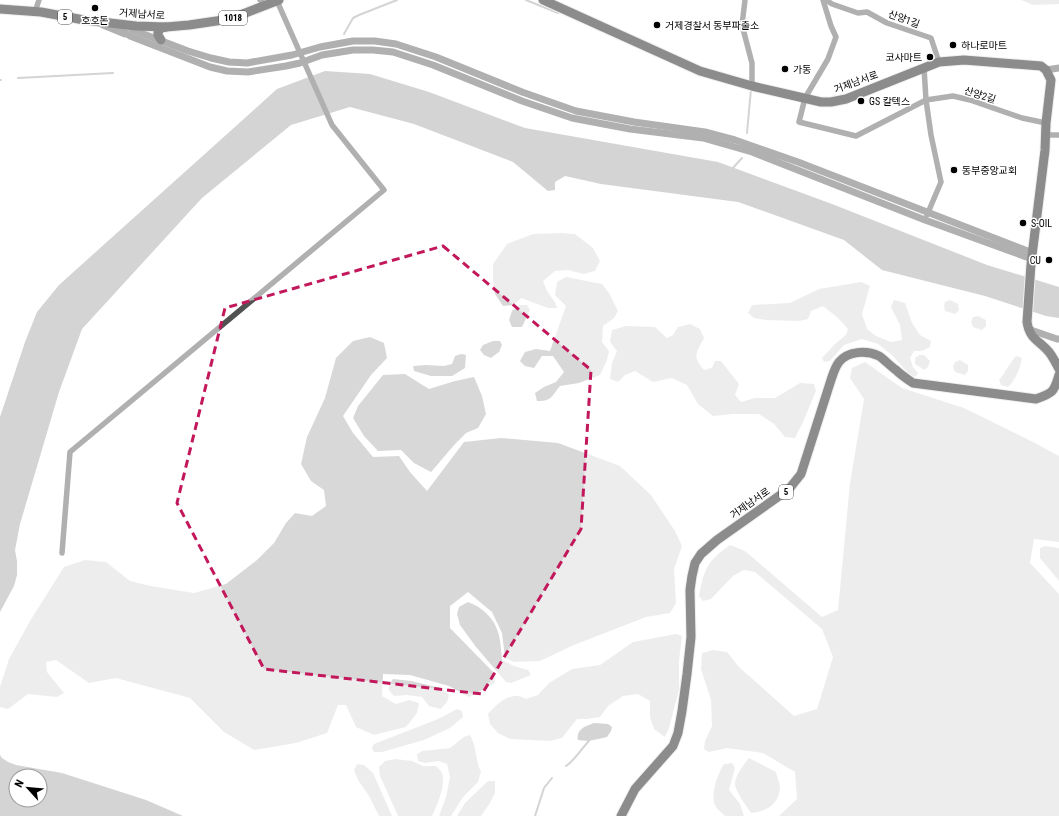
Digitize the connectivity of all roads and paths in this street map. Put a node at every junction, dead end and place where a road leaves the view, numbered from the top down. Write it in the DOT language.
graph roads {
  1 [pos="39,0"];
  2 [pos="278,0"];
  3 [pos="543,0"];
  4 [pos="745,0"];
  5 [pos="824,0"];
  6 [pos="263,3"];
  7 [pos="0,9"];
  8 [pos="35,12"];
  9 [pos="84,20"];
  10 [pos="119,24"];
  11 [pos="130,25"];
  12 [pos="166,27"];
  13 [pos="126,34"];
  14 [pos="161,40"];
  15 [pos="300,53"];
  16 [pos="304,62"];
  17 [pos="939,62"];
  18 [pos="924,68"];
  19 [pos="1059,68"];
  20 [pos="1046,70"];
  21 [pos="752,86"];
  22 [pos="805,98"];
  23 [pos="926,100"];
  24 [pos="1046,122"];
  25 [pos="1046,135"];
  26 [pos="1059,135"];
  27 [pos="926,216"];
  28 [pos="1032,261"];
  29 [pos="1027,325"];
  30 [pos="1059,339"];
  31 [pos="1059,369"];
  32 [pos="1059,375"];
  33 [pos="62,553"];
  34 [pos="621,816"];
  1 -- 8 [label="street"];
  2 -- 6 [label="main road, 거제남서로 / 1018"];
  2 -- 15 [label="street"];
  3 -- 21 [label="main road, 거제남서로"];
  4 -- 21 [label="street"];
  5 -- 17 [label="street, 산양1길"];
  5 -- 22 [label="street"];
  6 -- 12 [label="main road, 거제남서로 / 1018"];
  7 -- 8 [label="main road, 거제남서로 / 5"];
  8 -- 9 [label="main road, 거제남서로 / 5"];
  9 -- 10 [label="main road, 거제남서로 / 5"];
  9 -- 13 [label="street"];
  10 -- 11 [label="main road, 거제남서로 / 5"];
  10 -- 13 [label="street"];
  11 -- 12 [label="main road, 거제남서로"];
  11 -- 14 [label="street"];
  12 -- 14 [label="main road"];
  13 -- 16 [label="street"];
  14 -- 15 [label="street"];
  15 -- 16 [label="street"];
  15 -- 27 [label="street"];
  16 -- 27 [label="street"];
  16 -- 33 [label="street"];
  17 -- 18 [label="main road, 거제남서로"];
  17 -- 20 [label="main road, 거제남서로"];
  18 -- 22 [label="main road, 거제남서로"];
  18 -- 23 [label="street"];
  19 -- 20 [label="street"];
  20 -- 24 [label="main road"];
  21 -- 22 [label="main road, 거제남서로"];
  22 -- 23 [label="street, 산양2길"];
  23 -- 24 [label="street, 산양2길"];
  23 -- 27 [label="street"];
  24 -- 25 [label="main road"];
  25 -- 26 [label="street"];
  25 -- 28 [label="main road"];
  27 -- 28 [label="street"];
  27 -- 28 [label="street"];
  28 -- 29 [label="main road"];
  29 -- 30 [label="street"];
  29 -- 31 [label="main road"];
  32 -- 34 [label="main road, 거제남서로 / 5"];
}
